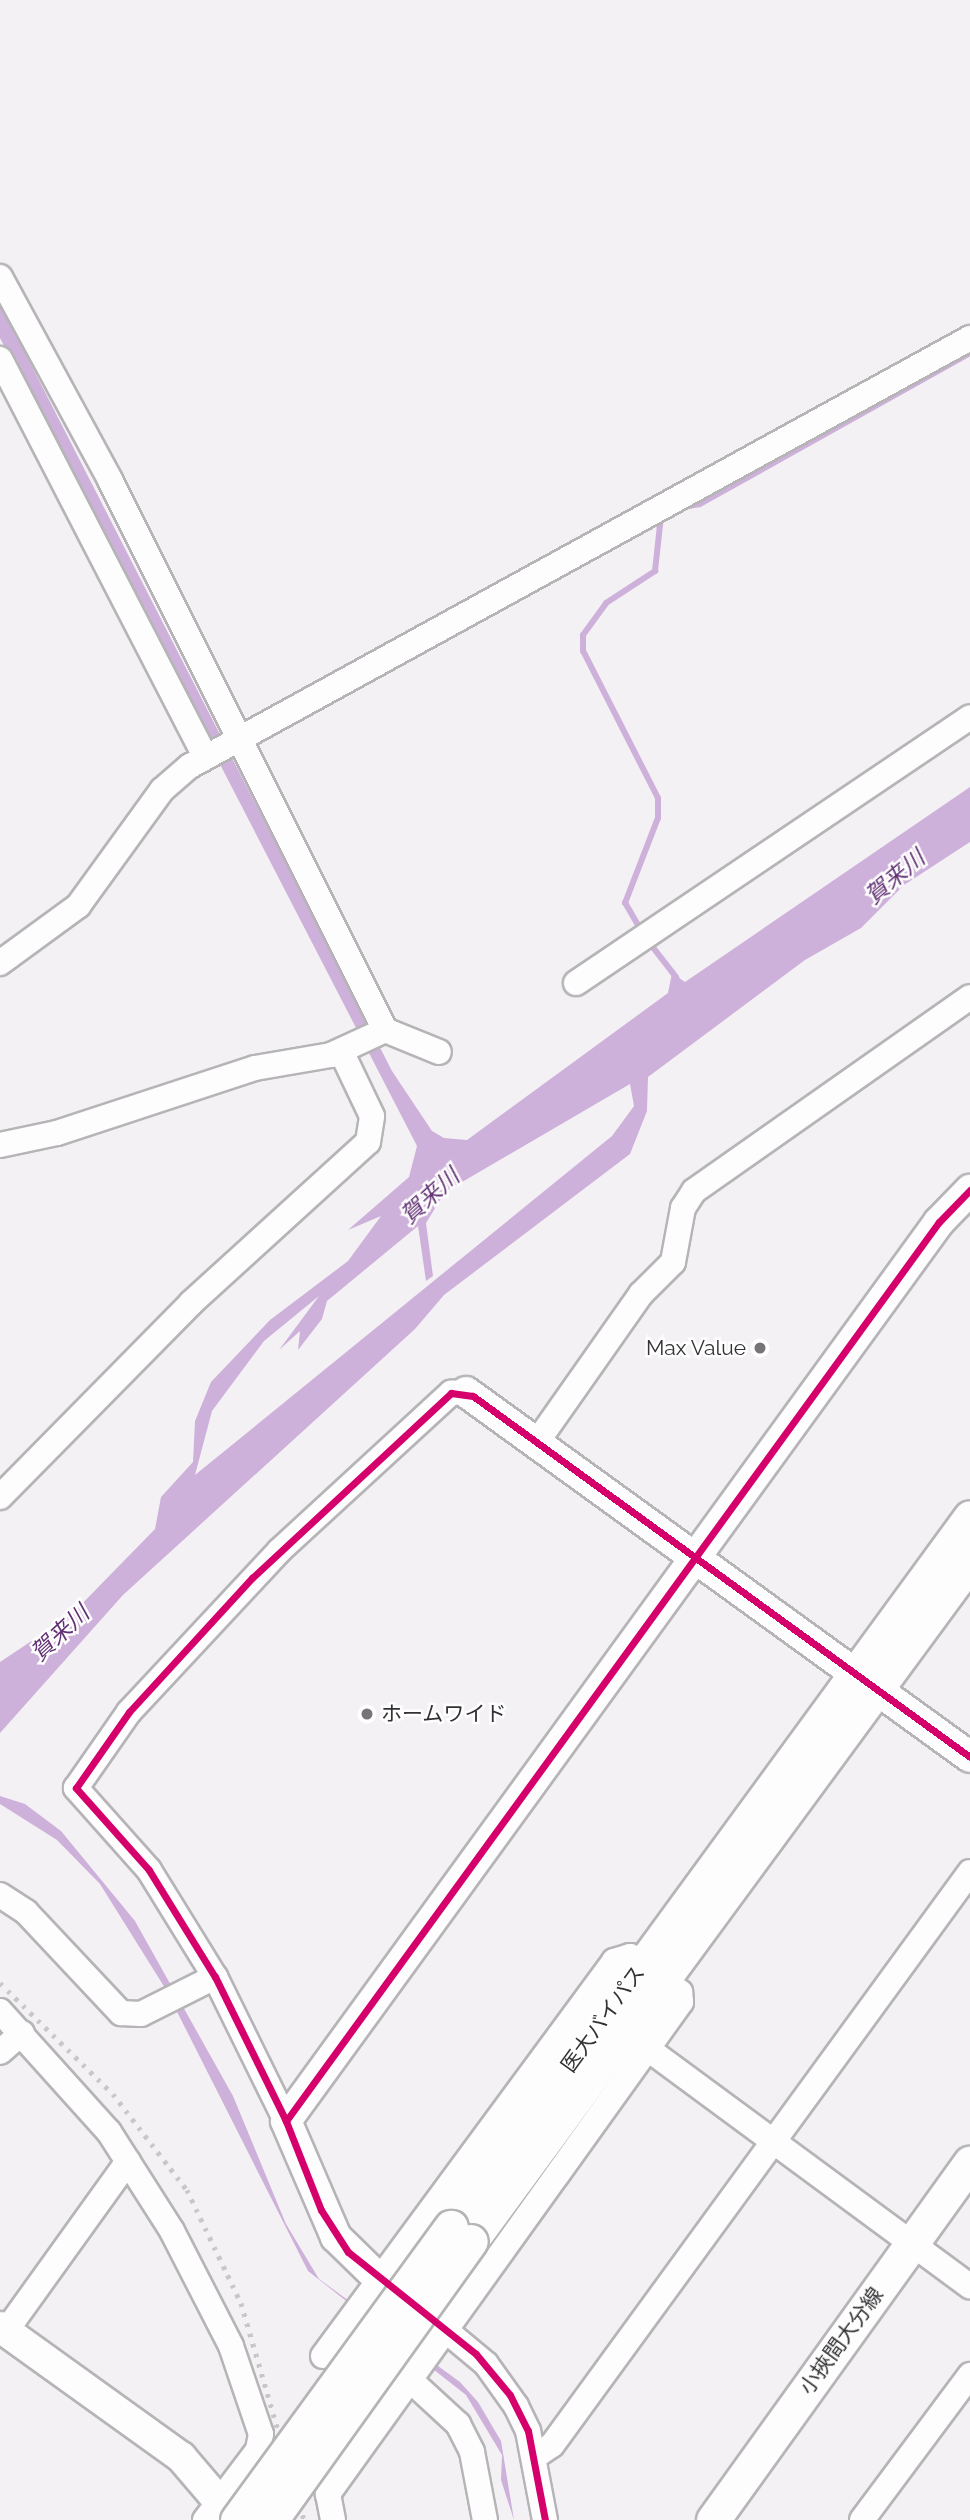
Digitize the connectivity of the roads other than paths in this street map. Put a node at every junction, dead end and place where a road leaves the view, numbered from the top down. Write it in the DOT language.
graph roads {
  1 [pos="0,277"];
  2 [pos="970,338"];
  3 [pos="0,359"];
  4 [pos="970,717"];
  5 [pos="240,737"];
  6 [pos="205,756"];
  7 [pos="0,963"];
  8 [pos="576,983"];
  9 [pos="970,997"];
  10 [pos="385,1030"];
  11 [pos="341,1051"];
  12 [pos="439,1052"];
  13 [pos="0,1145"];
  14 [pos="970,1190"];
  15 [pos="466,1392"];
  16 [pos="537,1442"];
  17 [pos="0,1497"];
  18 [pos="970,1517"];
  19 [pos="699,1559"];
  20 [pos="970,1562"];
  21 [pos="866,1681"];
  22 [pos="970,1757"];
  23 [pos="970,1872"];
  24 [pos="0,1895"];
  25 [pos="653,1973"];
  26 [pos="215,1977"];
  27 [pos="0,2011"];
  28 [pos="22,2033"];
  29 [pos="648,2049"];
  30 [pos="0,2052"];
  31 [pos="286,2121"];
  32 [pos="772,2141"];
  33 [pos="128,2161"];
  34 [pos="970,2163"];
  35 [pos="461,2234"];
  36 [pos="912,2243"];
  37 [pos="378,2278"];
  38 [pos="970,2286"];
  39 [pos="3,2329"];
  40 [pos="445,2329"];
  41 [pos="324,2356"];
  42 [pos="970,2375"];
  43 [pos="409,2379"];
  44 [pos="534,2457"];
  45 [pos="225,2515"];
  46 [pos="271,2520"];
  47 [pos="333,2520"];
  48 [pos="485,2520"];
  49 [pos="545,2520"];
  50 [pos="713,2520"];
  51 [pos="862,2520"];
  1 -- 5 [label="street"];
  2 -- 5 [label="street"];
  3 -- 6 [label="street"];
  4 -- 8 [label="street"];
  5 -- 6 [label="street"];
  5 -- 10 [label="street"];
  6 -- 7 [label="street"];
  9 -- 16 [label="street"];
  10 -- 11 [label="street"];
  10 -- 12 [label="street"];
  11 -- 13 [label="street"];
  11 -- 17 [label="street"];
  14 -- 19 [label="street"];
  15 -- 16 [label="street"];
  15 -- 26 [label="street"];
  16 -- 19 [label="street"];
  18 -- 21 [label="main road, 医大バイパス"];
  19 -- 21 [label="street"];
  19 -- 31 [label="street"];
  20 -- 21 [label="main road, 医大バイパス"];
  21 -- 22 [label="street"];
  21 -- 25 [label="main road, 医大バイパス"];
  23 -- 32 [label="street"];
  24 -- 26 [label="street"];
  25 -- 29 [label="street"];
  25 -- 35 [label="main road, 医大バイパス"];
  25 -- 37 [label="street"];
  26 -- 31 [label="street"];
  27 -- 28 [label="street"];
  28 -- 30 [label="street"];
  28 -- 33 [label="street"];
  29 -- 32 [label="street"];
  29 -- 40 [label="street"];
  31 -- 37 [label="street"];
  32 -- 36 [label="street"];
  32 -- 44 [label="street"];
  33 -- 39 [label="street"];
  33 -- 45 [label="street"];
  34 -- 36 [label="main road, 小挾間大分線"];
  35 -- 45 [label="main road, 医大バイパス, bridge"];
  35 -- 46 [label="main road, 医大バイパス, bridge"];
  36 -- 38 [label="street"];
  36 -- 50 [label="main road, 小挾間大分線"];
  37 -- 40 [label="street"];
  37 -- 41 [label="street"];
  39 -- 45 [label="street"];
  40 -- 43 [label="street"];
  40 -- 44 [label="street"];
  42 -- 51 [label="street"];
  43 -- 47 [label="street"];
  43 -- 48 [label="street"];
  44 -- 49 [label="street"];
}
